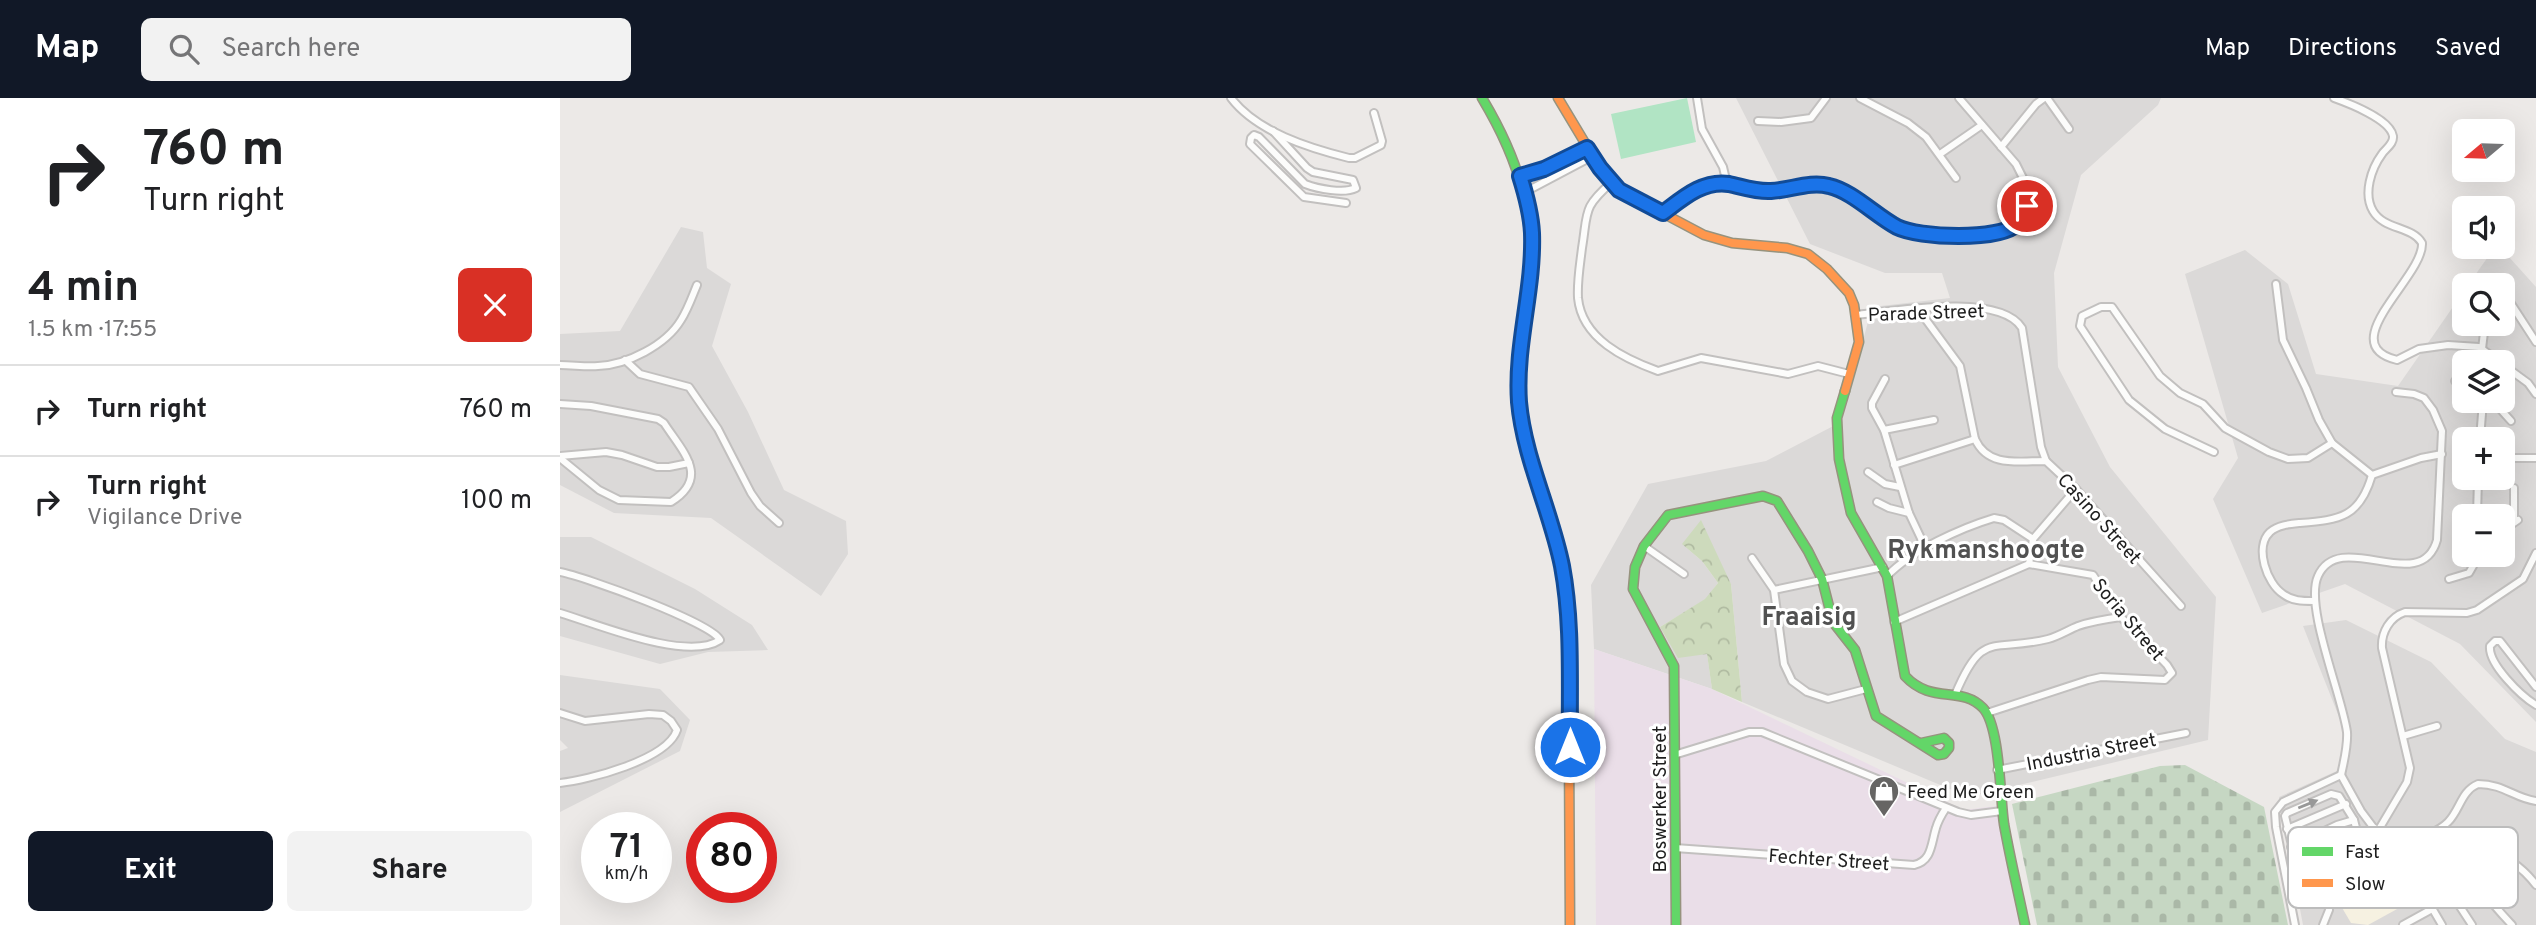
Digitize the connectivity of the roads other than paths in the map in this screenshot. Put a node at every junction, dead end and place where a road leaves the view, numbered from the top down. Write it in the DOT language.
graph roads {
  1 [pos="1231,98"];
  2 [pos="1482,98"];
  3 [pos="1558,98"];
  4 [pos="1697,98"];
  5 [pos="1826,98"];
  6 [pos="1860,98"];
  7 [pos="1959,98"];
  8 [pos="2046,98"];
  9 [pos="2334,98"];
  10 [pos="1374,113"];
  11 [pos="1758,121"];
  12 [pos="1982,125"];
  13 [pos="2069,129"];
  14 [pos="1273,131"];
  15 [pos="2001,147"];
  16 [pos="1587,148"];
  17 [pos="1940,154"];
  18 [pos="1593,156"];
  19 [pos="1520,176"];
  20 [pos="1956,178"];
  21 [pos="1612,182"];
  22 [pos="1727,184"];
  23 [pos="1525,192"];
  24 [pos="1346,203"];
  25 [pos="1663,213"];
  26 [pos="2276,284"];
  27 [pos="697,285"];
  28 [pos="2515,308"];
  29 [pos="1918,309"];
  30 [pos="1856,315"];
  31 [pos="2484,336"];
  32 [pos="2536,342"];
  33 [pos="2482,349"];
  34 [pos="625,360"];
  35 [pos="560,365"];
  36 [pos="2515,373"];
  37 [pos="1849,374"];
  38 [pos="1885,379"];
  39 [pos="2535,388"];
  40 [pos="2396,392"];
  41 [pos="560,404"];
  42 [pos="2504,413"];
  43 [pos="1934,420"];
  44 [pos="2511,421"];
  45 [pos="1884,430"];
  46 [pos="1975,439"];
  47 [pos="2332,443"];
  48 [pos="2214,452"];
  49 [pos="2442,454"];
  50 [pos="560,457"];
  51 [pos="2515,458"];
  52 [pos="2536,458"];
  53 [pos="2046,461"];
  54 [pos="690,463"];
  55 [pos="1894,465"];
  56 [pos="1868,472"];
  57 [pos="2372,475"];
  58 [pos="1900,487"];
  59 [pos="2076,488"];
  60 [pos="1877,502"];
  61 [pos="2515,504"];
  62 [pos="1909,513"];
  63 [pos="2515,522"];
  64 [pos="779,523"];
  65 [pos="2033,539"];
  66 [pos="1644,547"];
  67 [pos="1926,549"];
  68 [pos="2536,553"];
  69 [pos="1752,558"];
  70 [pos="2029,564"];
  71 [pos="1882,566"];
  72 [pos="2472,567"];
  73 [pos="560,572"];
  74 [pos="1684,574"];
  75 [pos="1887,576"];
  76 [pos="1822,579"];
  77 [pos="2449,579"];
  78 [pos="1774,590"];
  79 [pos="2314,601"];
  80 [pos="2181,606"];
  81 [pos="560,613"];
  82 [pos="2121,617"];
  83 [pos="1894,622"];
  84 [pos="2536,687"];
  85 [pos="1866,689"];
  86 [pos="1955,695"];
  87 [pos="2536,705"];
  88 [pos="560,713"];
  89 [pos="1987,713"];
  90 [pos="2437,726"];
  91 [pos="2186,733"];
  92 [pos="2403,736"];
  93 [pos="1921,743"];
  94 [pos="1674,755"];
  95 [pos="1997,770"];
  96 [pos="2342,775"];
  97 [pos="560,783"];
  98 [pos="2536,802"];
  99 [pos="2346,804"];
  100 [pos="1946,807"];
  101 [pos="2002,811"];
  102 [pos="2354,820"];
  103 [pos="2292,827"];
  104 [pos="2333,827"];
  105 [pos="2356,827"];
  106 [pos="2374,827"];
  107 [pos="2382,827"];
  108 [pos="2440,827"];
  109 [pos="2287,829"];
  110 [pos="2288,834"];
  111 [pos="1675,848"];
  112 [pos="2518,868"];
  113 [pos="2287,879"];
  114 [pos="2288,885"];
  115 [pos="2536,885"];
  116 [pos="2461,908"];
  117 [pos="2497,908"];
  118 [pos="2432,909"];
  119 [pos="2329,910"];
  120 [pos="1570,925"];
  121 [pos="1676,925"];
  122 [pos="2025,925"];
  123 [pos="2323,925"];
  124 [pos="2403,925"];
  125 [pos="2442,925"];
  126 [pos="2472,925"];
  127 [pos="2512,925"];
  1 -- 14 [label="street"];
  2 -- 19 [label="main road"];
  3 -- 16 [label="main road"];
  4 -- 22 [label="street"];
  5 -- 11 [label="street"];
  6 -- 17 [label="street"];
  7 -- 12 [label="street"];
  8 -- 13 [label="street"];
  8 -- 15 [label="street"];
  9 -- 33 [label="street"];
  10 -- 14 [label="street"];
  12 -- 15 [label="street"];
  12 -- 17 [label="street"];
  14 -- 24 [label="street"];
  15 -- 22 [label="street"];
  16 -- 18 [label="main road"];
  16 -- 19 [label="street"];
  17 -- 20 [label="street"];
  18 -- 21 [label="main road"];
  18 -- 23 [label="street"];
  19 -- 23 [label="main road"];
  21 -- 25 [label="main road"];
  21 -- 37 [label="street"];
  22 -- 25 [label="street"];
  23 -- 120 [label="main road"];
  25 -- 30 [label="main road"];
  26 -- 47 [label="street"];
  27 -- 34 [label="street"];
  28 -- 32 [label="street"];
  29 -- 30 [label="street, Parade Street"];
  29 -- 46 [label="street"];
  29 -- 53 [label="street, Parade Street"];
  30 -- 37 [label="main road"];
  31 -- 33 [label="street"];
  34 -- 35 [label="street"];
  34 -- 64 [label="street"];
  36 -- 39 [label="street"];
  37 -- 71 [label="main road"];
  38 -- 45 [label="street"];
  40 -- 49 [label="street"];
  41 -- 54 [label="street"];
  42 -- 44 [label="street"];
  43 -- 45 [label="street"];
  45 -- 55 [label="street"];
  46 -- 53 [label="street, Casino Street"];
  46 -- 55 [label="street"];
  47 -- 48 [label="street"];
  47 -- 57 [label="street"];
  49 -- 57 [label="street"];
  49 -- 79 [label="street"];
  50 -- 54 [label="street"];
  50 -- 54 [label="street"];
  51 -- 52 [label="street"];
  53 -- 59 [label="street, Casino Street"];
  55 -- 58 [label="street"];
  56 -- 58 [label="street"];
  57 -- 79 [label="street"];
  58 -- 62 [label="street"];
  59 -- 65 [label="street"];
  59 -- 80 [label="street, Casino Street"];
  60 -- 62 [label="street"];
  61 -- 63 [label="street"];
  62 -- 67 [label="street"];
  65 -- 67 [label="street"];
  65 -- 70 [label="street"];
  66 -- 74 [label="street"];
  66 -- 76 [label="main road"];
  66 -- 94 [label="main road, Boswerker Street"];
  67 -- 75 [label="street"];
  68 -- 92 [label="street"];
  69 -- 78 [label="street"];
  70 -- 82 [label="street, Soria Street"];
  70 -- 83 [label="street"];
  71 -- 75 [label="main road"];
  71 -- 76 [label="street"];
  72 -- 77 [label="street"];
  73 -- 81 [label="street"];
  75 -- 83 [label="main road"];
  76 -- 78 [label="street"];
  76 -- 85 [label="main road"];
  78 -- 85 [label="street"];
  79 -- 96 [label="street"];
  82 -- 86 [label="street"];
  82 -- 89 [label="street, Soria Street"];
  83 -- 86 [label="main road"];
  84 -- 87 [label="street"];
  85 -- 93 [label="main road"];
  86 -- 89 [label="main road"];
  88 -- 97 [label="street"];
  89 -- 95 [label="main road"];
  90 -- 92 [label="street"];
  91 -- 95 [label="street, Industria Street"];
  92 -- 107 [label="street"];
  94 -- 100 [label="street"];
  94 -- 111 [label="main road, Boswerker Street"];
  95 -- 101 [label="main road"];
  96 -- 106 [label="street"];
  96 -- 113 [label="street"];
  98 -- 108 [label="street"];
  99 -- 102 [label="street"];
  99 -- 103 [label="street"];
  109 -- 99 [label="street, one-way"];
  100 -- 101 [label="street"];
  100 -- 111 [label="street, Fechter Street"];
  101 -- 122 [label="main road"];
  102 -- 104 [label="street"];
  102 -- 105 [label="street"];
  109 -- 110 [label="street"];
  111 -- 121 [label="main road, Boswerker Street"];
  112 -- 115 [label="street"];
  113 -- 114 [label="street"];
  116 -- 126 [label="street"];
  117 -- 127 [label="street"];
  118 -- 124 [label="street"];
  118 -- 125 [label="street"];
  119 -- 123 [label="street"];
}
